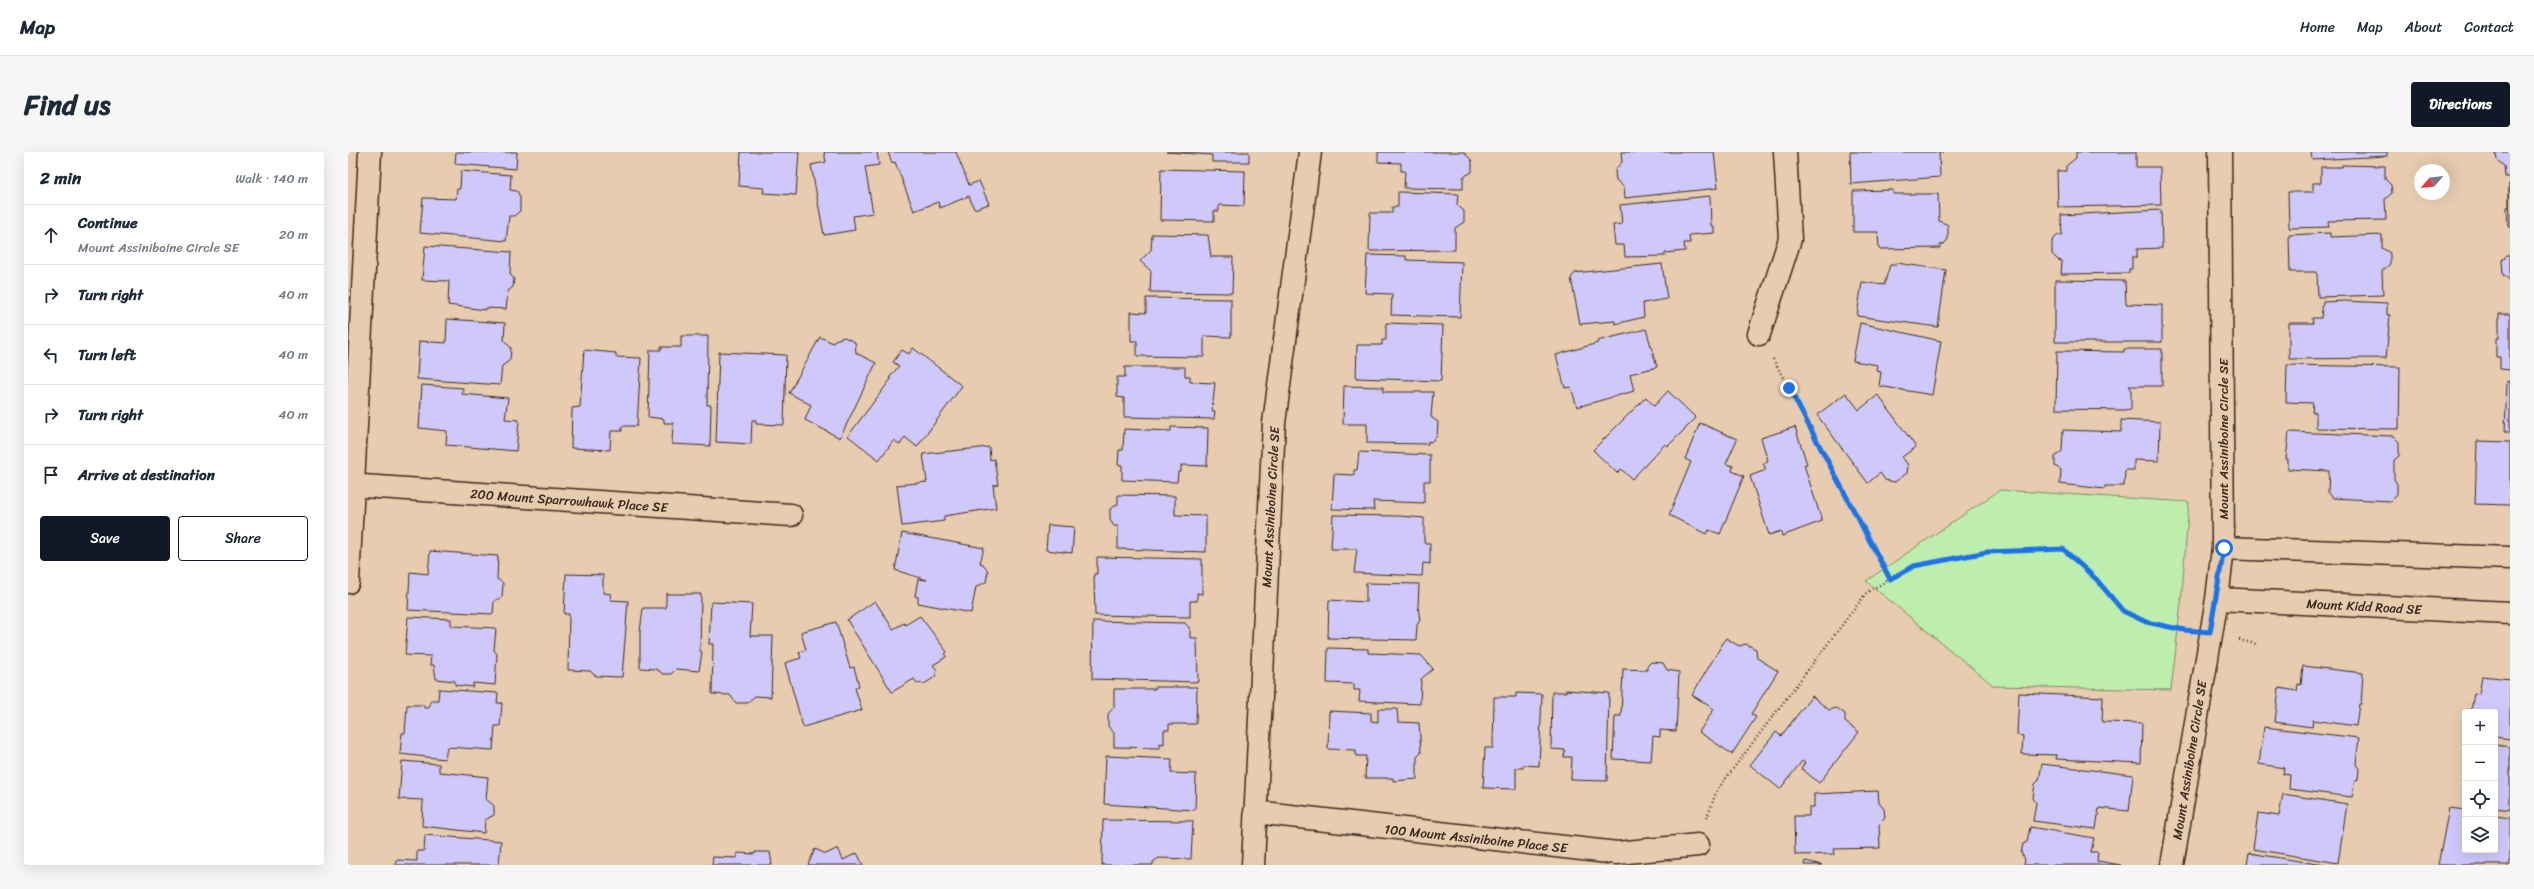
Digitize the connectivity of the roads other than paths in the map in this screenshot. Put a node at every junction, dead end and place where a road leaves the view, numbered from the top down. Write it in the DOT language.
graph roads {
  1 [pos="370,152"];
  2 [pos="1310,152"];
  3 [pos="1785,152"];
  4 [pos="2220,152"];
  5 [pos="1759,334"];
  6 [pos="350,485"];
  7 [pos="791,515"];
  8 [pos="2224,548"];
  9 [pos="2510,558"];
  10 [pos="348,582"];
  11 [pos="2217,599"];
  12 [pos="2510,613"];
  13 [pos="1255,812"];
  14 [pos="1698,846"];
  15 [pos="1253,865"];
  16 [pos="2172,865"];
  1 -- 6 [label="street"];
  2 -- 13 [label="street, Mount Assiniboine Circle SE"];
  3 -- 5 [label="street"];
  4 -- 8 [label="street, Mount Assiniboine Circle SE"];
  6 -- 7 [label="street, 200 Mount Sparrowhawk Place SE"];
  6 -- 10 [label="street"];
  8 -- 9 [label="street"];
  8 -- 11 [label="street, Mount Assiniboine Circle SE"];
  11 -- 12 [label="street, Mount Kidd Road SE"];
  11 -- 16 [label="street, Mount Assiniboine Circle SE"];
  13 -- 14 [label="street, 100 Mount Assiniboine Place SE"];
  13 -- 15 [label="street, Mount Assiniboine Circle SE"];
}
